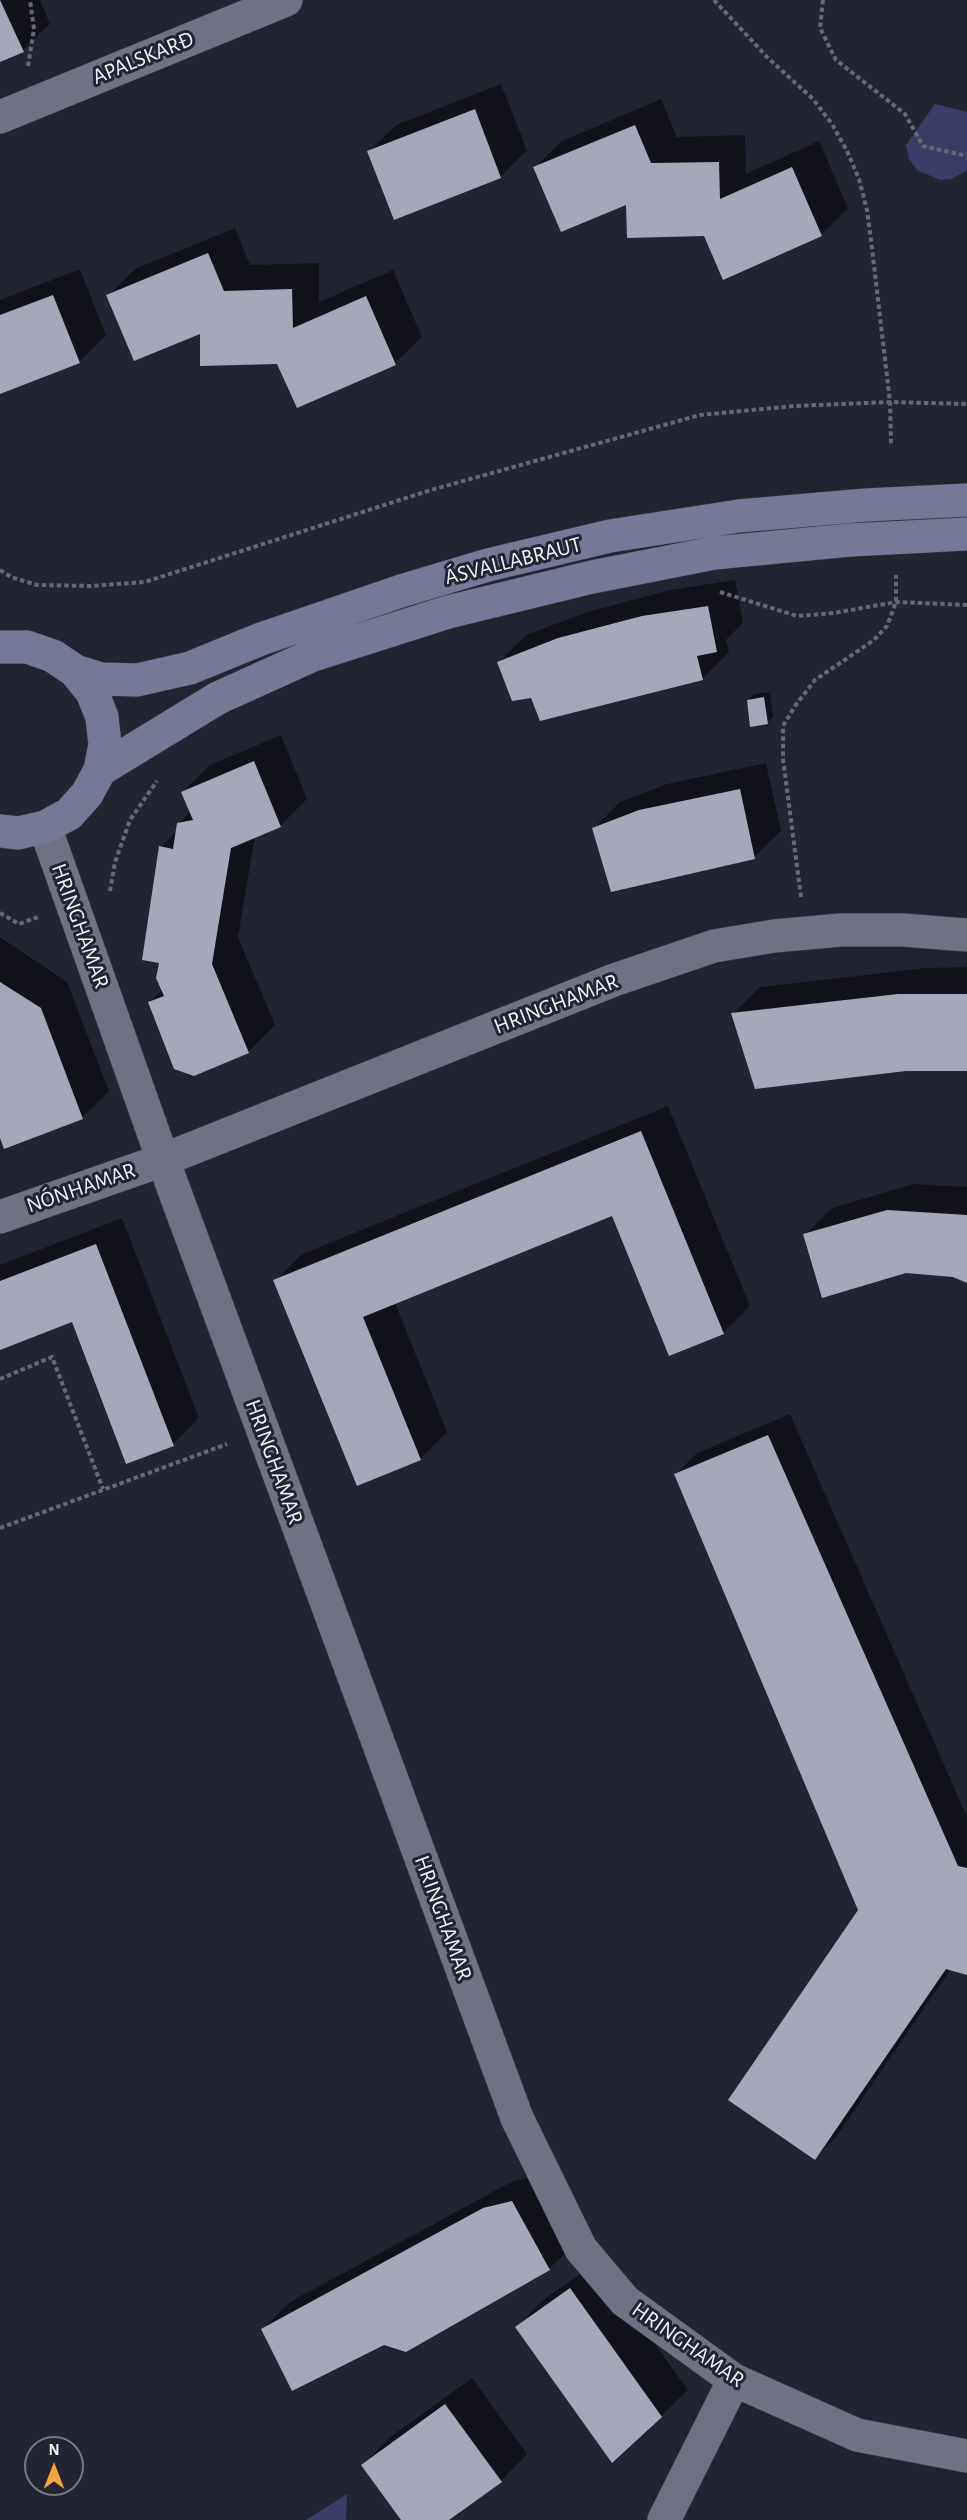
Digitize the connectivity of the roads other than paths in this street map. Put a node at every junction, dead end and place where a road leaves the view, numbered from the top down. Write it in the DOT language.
graph roads {
  1 [pos="286,0"];
  2 [pos="11,112"];
  3 [pos="967,501"];
  4 [pos="967,534"];
  5 [pos="0,647"];
  6 [pos="75,671"];
  7 [pos="100,770"];
  8 [pos="45,827"];
  9 [pos="0,831"];
  10 [pos="967,935"];
  11 [pos="163,1160"];
  12 [pos="0,1217"];
  13 [pos="734,2380"];
  14 [pos="967,2456"];
  15 [pos="664,2520"];
  1 -- 2 [label="street, APALSKARÐ"];
  3 -- 6 [label="main road, ÁSVALLABRAUT"];
  4 -- 7 [label="main road, ÁSVALLABRAUT"];
  5 -- 6 [label="main road"];
  6 -- 7 [label="main road"];
  7 -- 8 [label="main road"];
  8 -- 9 [label="main road"];
  8 -- 11 [label="street, HRINGHAMAR"];
  10 -- 11 [label="street, HRINGHAMAR"];
  11 -- 12 [label="street, NÓNHAMAR"];
  11 -- 13 [label="street, HRINGHAMAR"];
  13 -- 14 [label="street, HRINGHAMAR"];
  13 -- 15 [label="street"];
}
